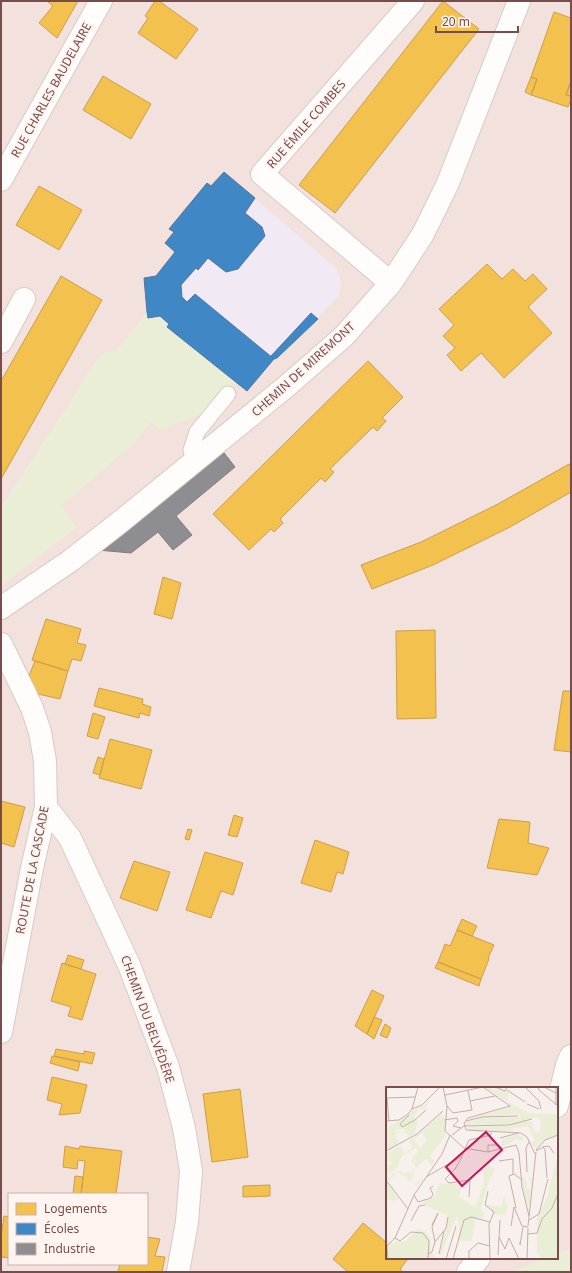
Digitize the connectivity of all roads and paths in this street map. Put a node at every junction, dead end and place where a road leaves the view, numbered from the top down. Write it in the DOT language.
graph roads {
  1 [pos="101,1"];
  2 [pos="413,1"];
  3 [pos="518,1"];
  4 [pos="1,180"];
  5 [pos="391,283"];
  6 [pos="24,299"];
  7 [pos="1,342"];
  8 [pos="228,394"];
  9 [pos="194,462"];
  10 [pos="1,608"];
  11 [pos="1,644"];
  12 [pos="46,807"];
  13 [pos="1,1032"];
  14 [pos="571,1056"];
  15 [pos="558,1102"];
  16 [pos="477,1259"];
  17 [pos="178,1272"];
  18 [pos="468,1272"];
  1 -- 4 [label="street, RUE CHARLES BAUDELAIRE"];
  2 -- 5 [label="street, RUE ÉMILE COMBES"];
  3 -- 5 [label="street, CHEMIN DE MIREMONT"];
  5 -- 9 [label="street, CHEMIN DE MIREMONT"];
  6 -- 7 [label="street"];
  8 -- 9 [label="lane"];
  9 -- 10 [label="street, CHEMIN DE MIREMONT"];
  11 -- 12 [label="street, ROUTE DE LA CASCADE"];
  12 -- 13 [label="street, ROUTE DE LA CASCADE"];
  12 -- 17 [label="street, CHEMIN DU BELVÉDÈRE"];
  14 -- 15 [label="street"];
  16 -- 18 [label="street"];
}
